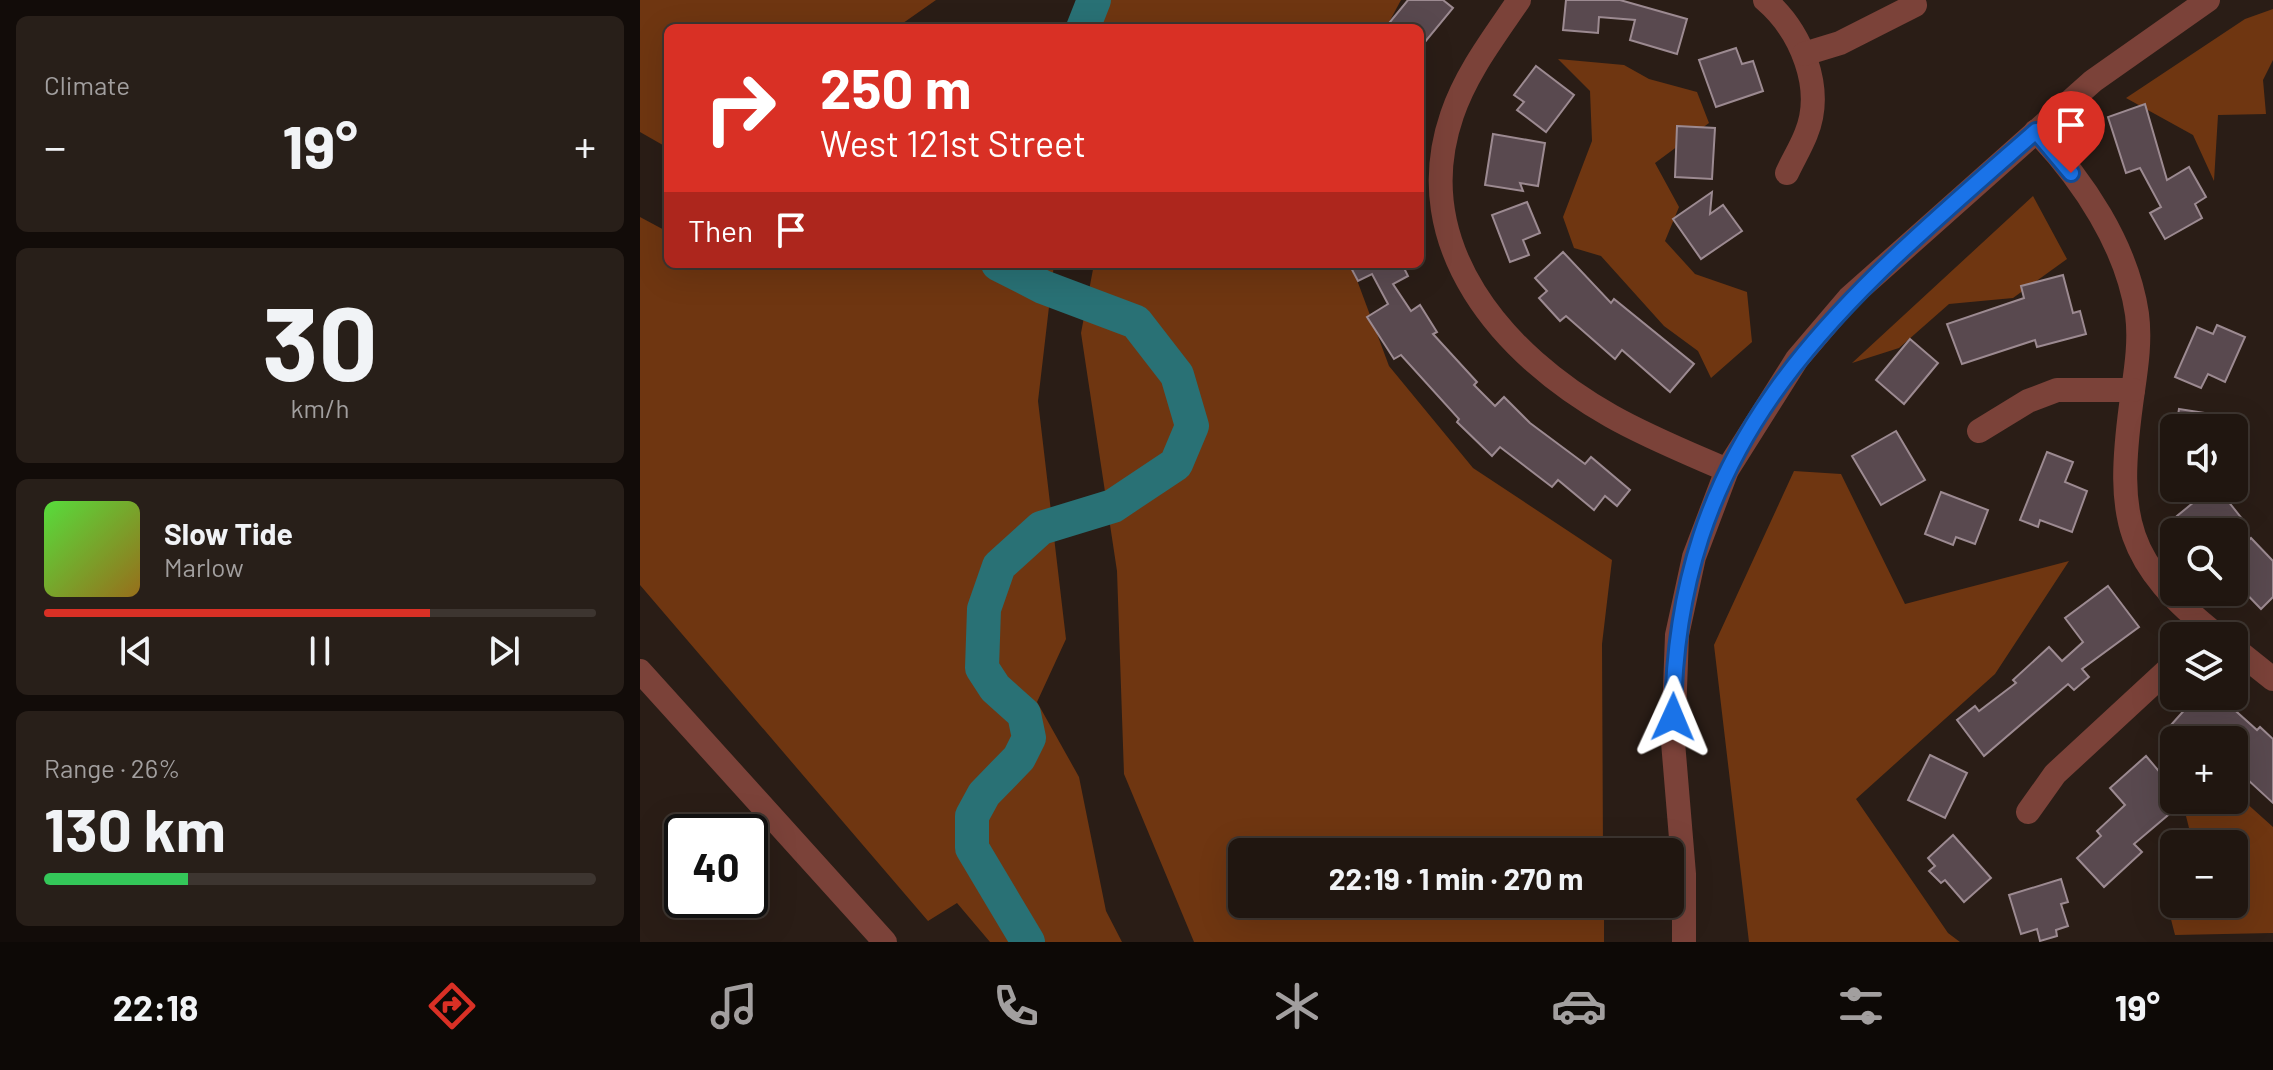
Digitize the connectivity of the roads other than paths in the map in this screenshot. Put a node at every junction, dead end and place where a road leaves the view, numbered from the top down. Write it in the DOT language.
graph roads {
  1 [pos="1519,0"];
  2 [pos="1765,0"];
  3 [pos="2208,0"];
  4 [pos="1915,5"];
  5 [pos="1804,54"];
  6 [pos="2036,131"];
  7 [pos="1787,173"];
  8 [pos="2133,390"];
  9 [pos="1979,431"];
  10 [pos="1727,470"];
  11 [pos="2196,622"];
  12 [pos="2248,659"];
  13 [pos="640,671"];
  14 [pos="2160,677"];
  15 [pos="2273,679"];
  16 [pos="2028,812"];
  17 [pos="885,942"];
  18 [pos="1684,942"];
  1 -- 10 [label="street"];
  2 -- 5 [label="street"];
  3 -- 6 [label="street"];
  4 -- 5 [label="street"];
  5 -- 7 [label="street"];
  6 -- 8 [label="street"];
  6 -- 10 [label="street"];
  8 -- 9 [label="street"];
  8 -- 11 [label="street"];
  10 -- 18 [label="street"];
  12 -- 15 [label="street"];
  13 -- 17 [label="street"];
  14 -- 16 [label="street"];
}
